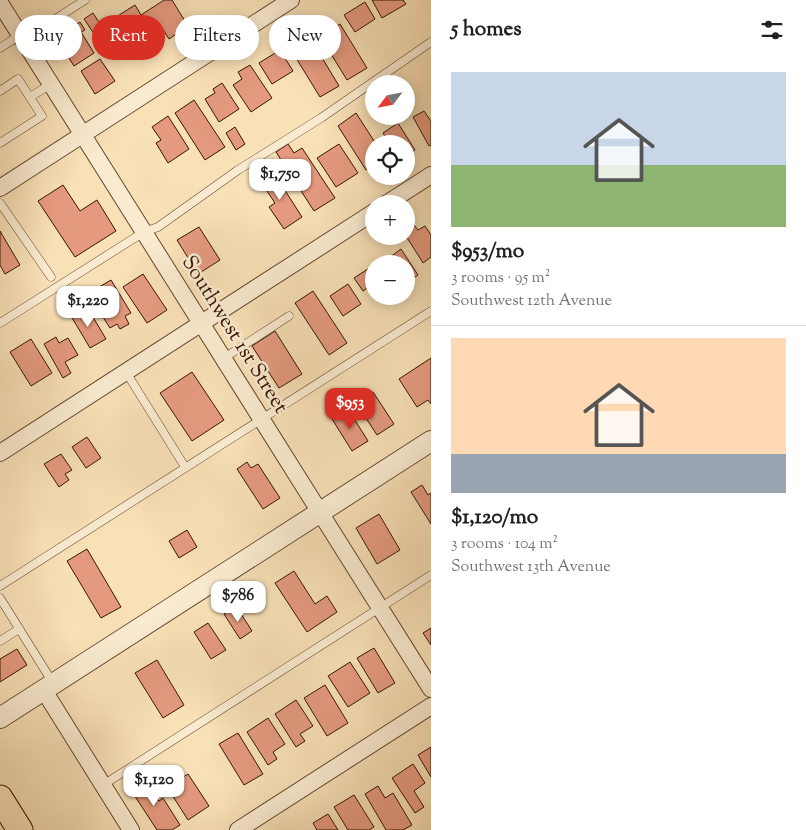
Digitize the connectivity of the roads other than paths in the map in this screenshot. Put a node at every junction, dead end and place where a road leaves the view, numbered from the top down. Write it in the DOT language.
graph roads {
  1 [pos="85,0"];
  2 [pos="290,0"];
  3 [pos="0,3"];
  4 [pos="62,15"];
  5 [pos="15,27"];
  6 [pos="15,38"];
  7 [pos="431,42"];
  8 [pos="0,48"];
  9 [pos="36,60"];
  10 [pos="51,84"];
  11 [pos="0,91"];
  12 [pos="30,97"];
  13 [pos="83,134"];
  14 [pos="0,143"];
  15 [pos="431,175"];
  16 [pos="0,188"];
  17 [pos="400,195"];
  18 [pos="0,203"];
  19 [pos="365,218"];
  20 [pos="144,232"];
  21 [pos="51,277"];
  22 [pos="431,311"];
  23 [pos="289,316"];
  24 [pos="0,322"];
  25 [pos="202,323"];
  26 [pos="224,358"];
  27 [pos="126,372"];
  28 [pos="261,418"];
  29 [pos="431,441"];
  30 [pos="0,453"];
  31 [pos="185,467"];
  32 [pos="320,512"];
  33 [pos="431,575"];
  34 [pos="0,586"];
  35 [pos="0,598"];
  36 [pos="380,608"];
  37 [pos="19,629"];
  38 [pos="0,641"];
  39 [pos="48,686"];
  40 [pos="431,689"];
  41 [pos="431,706"];
  42 [pos="0,718"];
  43 [pos="104,785"];
  44 [pos="0,798"];
  45 [pos="20,830"];
  46 [pos="132,830"];
  47 [pos="238,830"];
  1 -- 4 [label="lane"];
  2 -- 13 [label="street"];
  3 -- 5 [label="street, Southwest 1st Street"];
  6 -- 8 [label="lane"];
  7 -- 20 [label="lane"];
  9 -- 10 [label="street, Southwest 1st Street"];
  10 -- 12 [label="lane"];
  10 -- 13 [label="street, Southwest 1st Street"];
  11 -- 12 [label="lane"];
  12 -- 14 [label="lane"];
  13 -- 16 [label="street"];
  13 -- 20 [label="street, Southwest 1st Street"];
  15 -- 17 [label="street"];
  18 -- 21 [label="lane"];
  19 -- 25 [label="street"];
  20 -- 24 [label="lane"];
  20 -- 25 [label="street, Southwest 1st Street"];
  22 -- 28 [label="lane"];
  23 -- 26 [label="lane"];
  25 -- 26 [label="street, Southwest 1st Street"];
  25 -- 27 [label="street"];
  26 -- 28 [label="street, Southwest 1st Street"];
  27 -- 30 [label="street"];
  27 -- 31 [label="lane"];
  28 -- 31 [label="lane"];
  28 -- 32 [label="street, Southwest 1st Street"];
  29 -- 32 [label="street"];
  31 -- 34 [label="lane"];
  32 -- 36 [label="street, Southwest 1st Street"];
  32 -- 39 [label="street"];
  33 -- 36 [label="lane"];
  35 -- 37 [label="lane"];
  36 -- 40 [label="street, Southwest 1st Street"];
  36 -- 43 [label="lane"];
  37 -- 38 [label="lane"];
  37 -- 39 [label="lane"];
  39 -- 42 [label="street"];
  39 -- 43 [label="street"];
  41 -- 47 [label="street"];
  43 -- 46 [label="street"];
  44 -- 45 [label="main road"];
}
